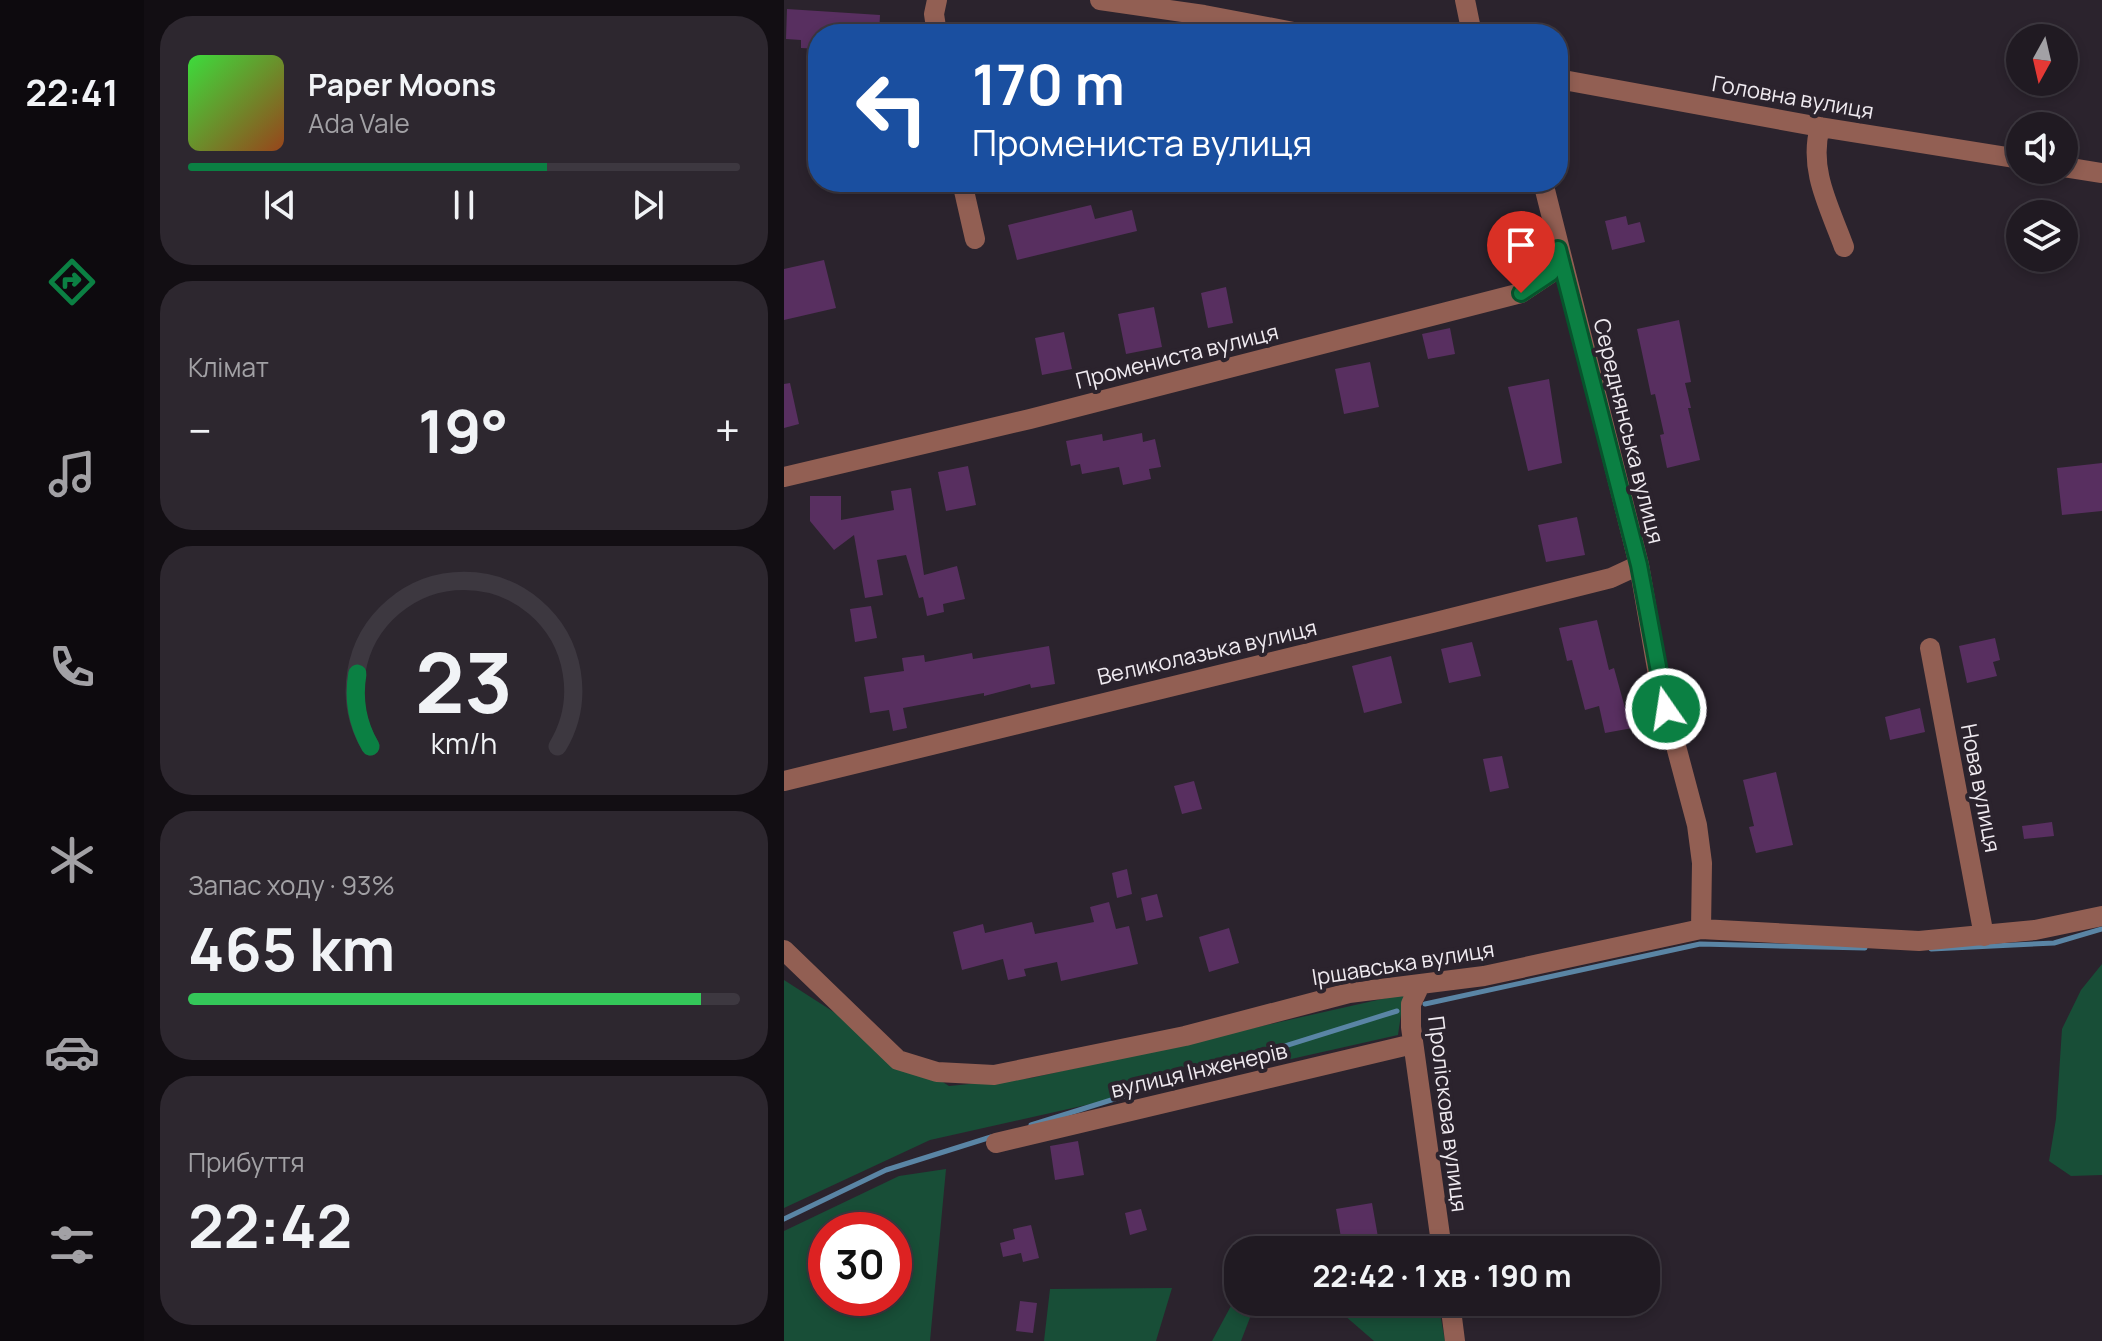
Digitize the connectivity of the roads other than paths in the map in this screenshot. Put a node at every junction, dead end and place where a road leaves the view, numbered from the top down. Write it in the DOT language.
graph roads {
  1 [pos="937,0"];
  2 [pos="1100,0"];
  3 [pos="1465,0"];
  4 [pos="936,24"];
  5 [pos="1251,24"];
  6 [pos="1470,24"];
  7 [pos="1568,81"];
  8 [pos="1820,127"];
  9 [pos="2006,157"];
  10 [pos="2078,169"];
  11 [pos="2102,173"];
  12 [pos="964,192"];
  13 [pos="1545,192"];
  14 [pos="975,239"];
  15 [pos="1844,247"];
  16 [pos="1558,249"];
  17 [pos="784,477"];
  18 [pos="1639,565"];
  19 [pos="1930,648"];
  20 [pos="784,781"];
  21 [pos="2102,916"];
  22 [pos="1701,929"];
  23 [pos="1984,936"];
  24 [pos="784,950"];
  25 [pos="1420,985"];
  26 [pos="1413,1044"];
  27 [pos="996,1143"];
  28 [pos="1440,1236"];
  29 [pos="1452,1316"];
  30 [pos="1455,1341"];
  1 -- 4 [label="street"];
  2 -- 5 [label="street"];
  3 -- 6 [label="street"];
  7 -- 8 [label="street, Головна вулиця"];
  8 -- 9 [label="street, Головна вулиця"];
  8 -- 15 [label="street"];
  10 -- 11 [label="street"];
  12 -- 14 [label="street"];
  13 -- 16 [label="street, Середнянська вулиця"];
  16 -- 17 [label="street, Промениста вулиця"];
  16 -- 18 [label="street, Середнянська вулиця"];
  18 -- 20 [label="street, Великолазька вулиця"];
  18 -- 22 [label="street, Середнянська вулиця"];
  19 -- 23 [label="street, Нова вулиця"];
  21 -- 23 [label="street, Іршавська вулиця"];
  22 -- 23 [label="street, Іршавська вулиця"];
  22 -- 25 [label="street, Іршавська вулиця"];
  24 -- 25 [label="street, Іршавська вулиця"];
  25 -- 26 [label="street, Проліскова вулиця"];
  26 -- 27 [label="street, вулиця Інженерів"];
  26 -- 28 [label="street, Проліскова вулиця"];
  29 -- 30 [label="street"];
}
